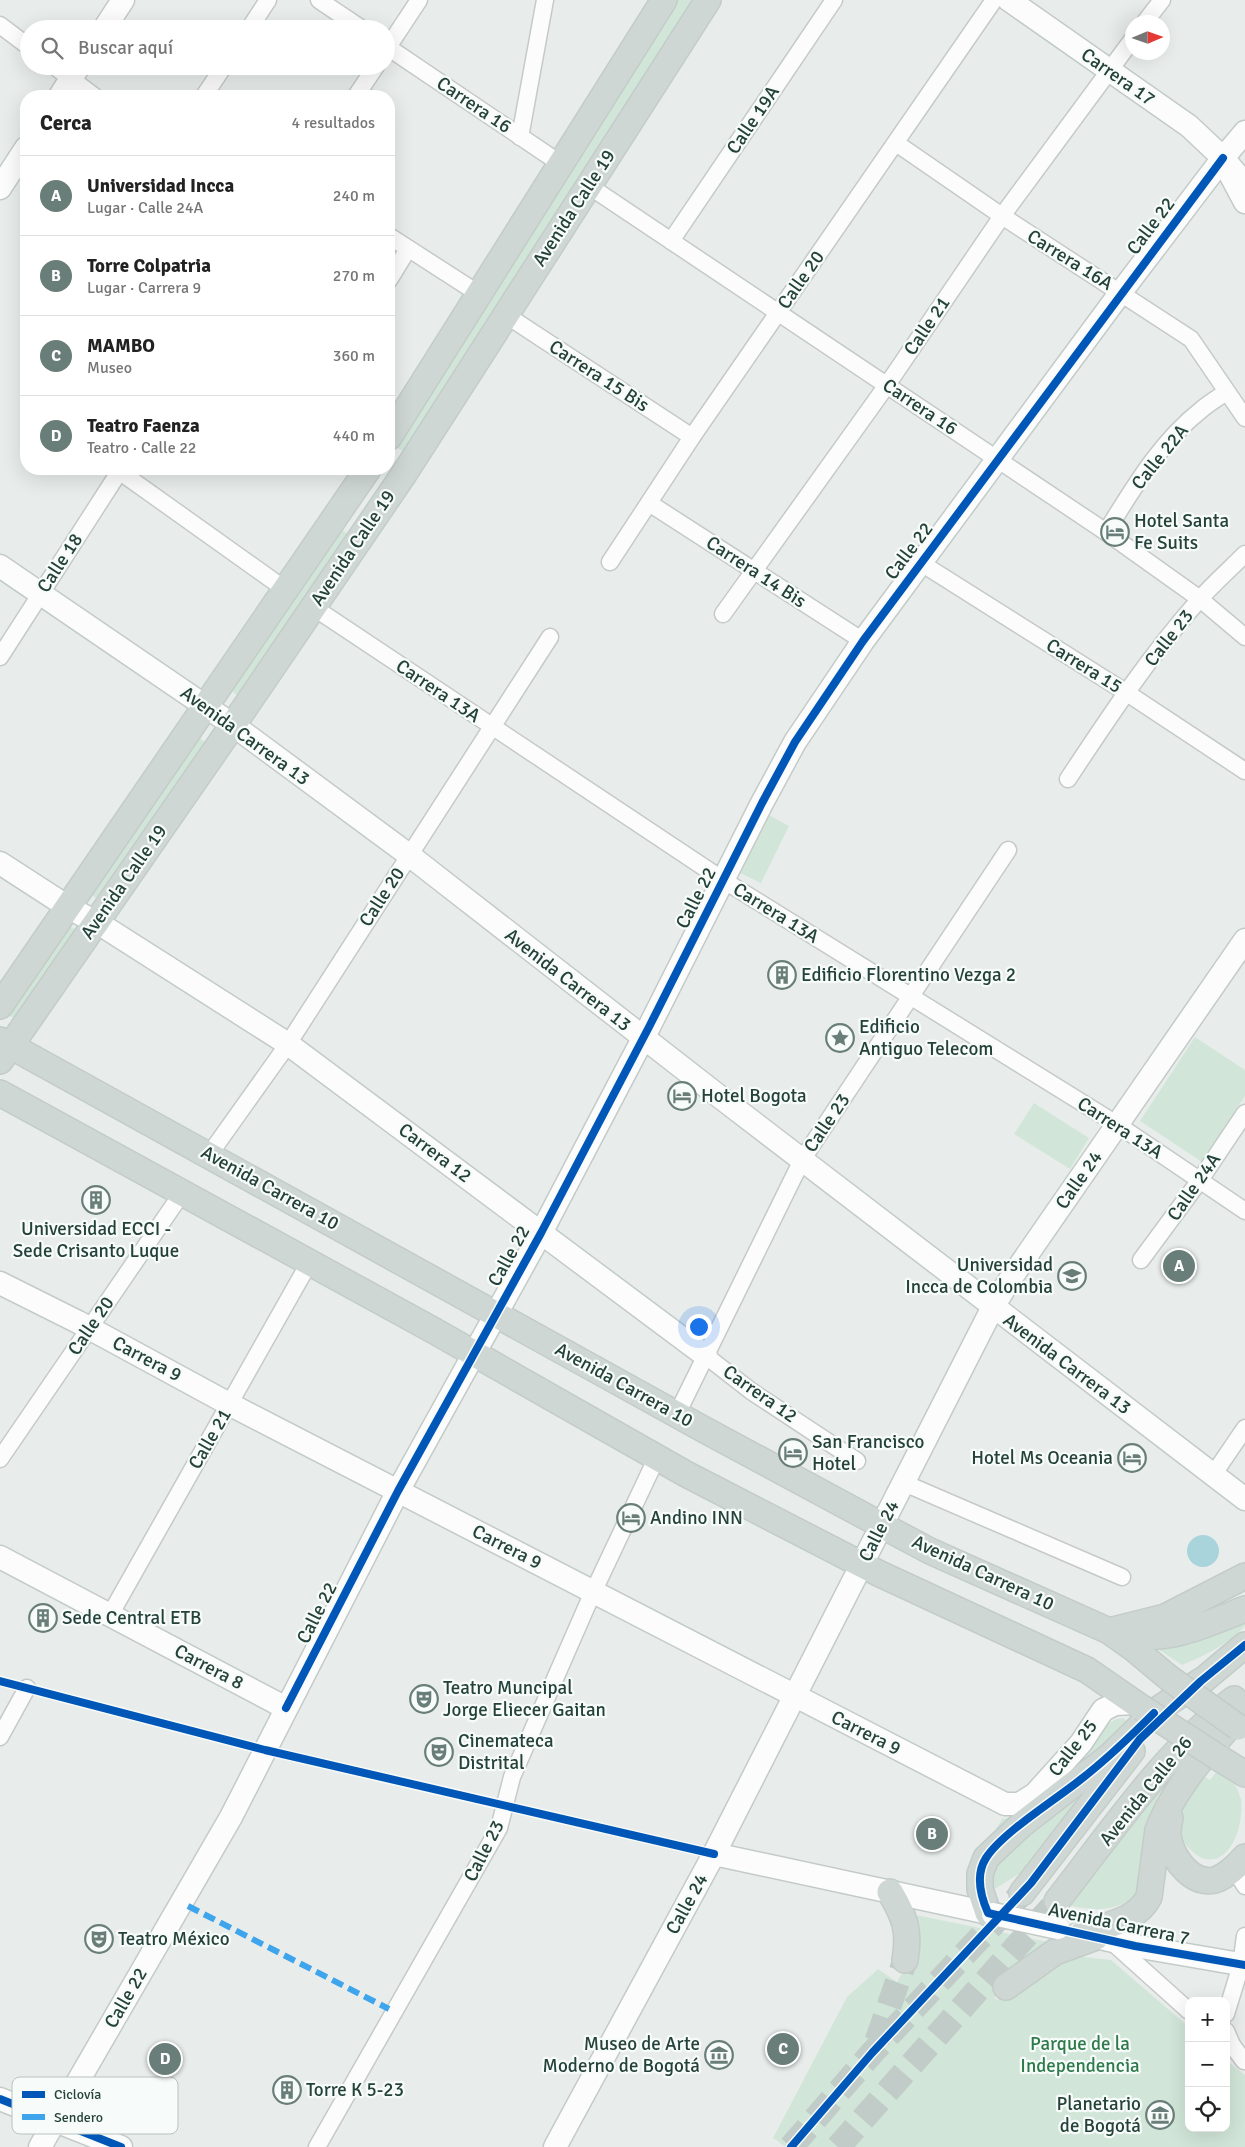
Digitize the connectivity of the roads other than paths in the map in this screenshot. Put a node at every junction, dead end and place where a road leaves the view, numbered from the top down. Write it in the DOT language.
graph roads {
  1 [pos="123,0"];
  2 [pos="268,0"];
  3 [pos="319,0"];
  4 [pos="419,0"];
  5 [pos="544,0"];
  6 [pos="664,0"];
  7 [pos="708,0"];
  8 [pos="834,0"];
  9 [pos="994,0"];
  10 [pos="1009,0"];
  11 [pos="1162,0"];
  12 [pos="1150,15"];
  13 [pos="110,20"];
  14 [pos="255,20"];
  15 [pos="349,20"];
  16 [pos="0,25"];
  17 [pos="395,36"];
  18 [pos="20,40"];
  19 [pos="1125,50"];
  20 [pos="395,53"];
  21 [pos="1110,71"];
  22 [pos="218,75"];
  23 [pos="370,75"];
  24 [pos="66,77"];
  25 [pos="85,90"];
  26 [pos="208,90"];
  27 [pos="360,90"];
  28 [pos="1245,132"];
  29 [pos="520,137"];
  30 [pos="896,144"];
  31 [pos="20,157"];
  32 [pos="1223,158"];
  33 [pos="561,164"];
  34 [pos="1245,184"];
  35 [pos="589,186"];
  36 [pos="0,188"];
  37 [pos="1245,202"];
  38 [pos="1002,216"];
  39 [pos="395,240"];
  40 [pos="671,240"];
  41 [pos="408,248"];
  42 [pos="395,270"];
  43 [pos="1121,292"];
  44 [pos="479,294"];
  45 [pos="778,312"];
  46 [pos="506,315"];
  47 [pos="887,384"];
  48 [pos="1226,392"];
  49 [pos="1245,418"];
  50 [pos="395,427"];
  51 [pos="692,437"];
  52 [pos="998,459"];
  53 [pos="117,475"];
  54 [pos="127,475"];
  55 [pos="364,475"];
  56 [pos="649,503"];
  57 [pos="1106,532"];
  58 [pos="1245,554"];
  59 [pos="610,562"];
  60 [pos="921,563"];
  61 [pos="0,566"];
  62 [pos="754,570"];
  63 [pos="286,590"];
  64 [pos="40,594"];
  65 [pos="1200,599"];
  66 [pos="313,607"];
  67 [pos="723,614"];
  68 [pos="550,637"];
  69 [pos="1245,637"];
  70 [pos="862,641"];
  71 [pos="0,657"];
  72 [pos="1127,693"];
  73 [pos="206,707"];
  74 [pos="233,725"];
  75 [pos="492,727"];
  76 [pos="1245,771"];
  77 [pos="1068,778"];
  78 [pos="1008,850"];
  79 [pos="409,855"];
  80 [pos="0,863"];
  81 [pos="723,880"];
  82 [pos="68,907"];
  83 [pos="97,922"];
  84 [pos="1245,940"];
  85 [pos="911,996"];
  86 [pos="0,1006"];
  87 [pos="643,1038"];
  88 [pos="288,1044"];
  89 [pos="4,1049"];
  90 [pos="0,1094"];
  91 [pos="1245,1113"];
  92 [pos="1118,1125"];
  93 [pos="209,1155"];
  94 [pos="802,1160"];
  95 [pos="1200,1180"];
  96 [pos="182,1193"];
  97 [pos="1245,1211"];
  98 [pos="541,1233"];
  99 [pos="1141,1260"];
  100 [pos="309,1263"];
  101 [pos="0,1283"];
  102 [pos="993,1308"];
  103 [pos="496,1314"];
  104 [pos="89,1328"];
  105 [pos="473,1353"];
  106 [pos="706,1356"];
  107 [pos="229,1404"];
  108 [pos="677,1414"];
  109 [pos="1245,1428"];
  110 [pos="656,1457"];
  111 [pos="0,1459"];
  112 [pos="857,1461"];
  113 [pos="1213,1475"];
  114 [pos="904,1483"];
  115 [pos="398,1491"];
  116 [pos="1245,1499"];
  117 [pos="882,1525"];
  118 [pos="0,1557"];
  119 [pos="862,1564"];
  120 [pos="1122,1576"];
  121 [pos="1245,1576"];
  122 [pos="594,1592"];
  123 [pos="1245,1609"];
  124 [pos="110,1615"];
  125 [pos="1109,1631"];
  126 [pos="1245,1645"];
  127 [pos="1201,1681"];
  128 [pos="27,1688"];
  129 [pos="1245,1691"];
  130 [pos="795,1696"];
  131 [pos="1139,1706"];
  132 [pos="286,1708"];
  133 [pos="1243,1722"];
  134 [pos="0,1737"];
  135 [pos="1231,1765"];
  136 [pos="1190,1773"];
  137 [pos="1245,1784"];
  138 [pos="1015,1805"];
  139 [pos="714,1854"];
  140 [pos="1241,1870"];
  141 [pos="890,1892"];
  142 [pos="1022,1893"];
  143 [pos="1057,1901"];
  144 [pos="990,1914"];
  145 [pos="1086,1935"];
  146 [pos="1245,1936"];
  147 [pos="906,1960"];
  148 [pos="1243,1965"];
  149 [pos="1006,1987"];
  150 [pos="1230,2002"];
  151 [pos="1185,2008"];
  152 [pos="1230,2040"];
  153 [pos="1230,2049"];
  154 [pos="1245,2062"];
  155 [pos="82,2077"];
  156 [pos="0,2100"];
  157 [pos="12,2104"];
  158 [pos="48,2134"];
  159 [pos="90,2134"];
  160 [pos="40,2147"];
  161 [pos="121,2147"];
  162 [pos="317,2147"];
  163 [pos="555,2147"];
  1 -- 13 [label="street"];
  2 -- 14 [label="street"];
  3 -- 15 [label="street"];
  4 -- 17 [label="street"];
  5 -- 29 [label="street"];
  6 -- 33 [label="main road, Avenida Calle 19"];
  7 -- 35 [label="main road, Avenida Calle 19"];
  8 -- 40 [label="street, Calle 19A"];
  9 -- 30 [label="street, Calle 20"];
  10 -- 21 [label="street, Carrera 17"];
  11 -- 12 [label="street"];
  16 -- 18 [label="street"];
  19 -- 21 [label="street, Calle 21"];
  20 -- 29 [label="street, Carrera 16"];
  21 -- 32 [label="street, Carrera 17"];
  21 -- 38 [label="street, Calle 21"];
  22 -- 26 [label="street"];
  23 -- 27 [label="street"];
  24 -- 25 [label="street"];
  28 -- 32 [label="street, Calle 22"];
  29 -- 33 [label="street, Carrera 16"];
  30 -- 38 [label="street, Carrera 16A"];
  30 -- 45 [label="street, Calle 20"];
  31 -- 36 [label="street"];
  32 -- 34 [label="street, Carrera 17"];
  32 -- 37 [label="street, Carrera 17"];
  32 -- 43 [label="street, Calle 22"];
  33 -- 44 [label="main road, Avenida Calle 19"];
  35 -- 40 [label="street, Carrera 16"];
  35 -- 46 [label="main road, Avenida Calle 19"];
  38 -- 43 [label="street, Carrera 16A"];
  38 -- 47 [label="street, Calle 21"];
  39 -- 41 [label="street"];
  40 -- 45 [label="street, Carrera 16"];
  41 -- 42 [label="street"];
  41 -- 44 [label="street"];
  43 -- 48 [label="street, Carrera 16A"];
  43 -- 52 [label="street, Calle 22"];
  44 -- 50 [label="main road, Avenida Calle 19"];
  45 -- 47 [label="street, Carrera 16"];
  45 -- 51 [label="street, Calle 20"];
  46 -- 51 [label="street, Carrera 15 Bis"];
  46 -- 66 [label="main road, Avenida Calle 19"];
  47 -- 52 [label="street, Carrera 16"];
  47 -- 62 [label="street, Calle 21"];
  48 -- 49 [label="street, Carrera 16A"];
  48 -- 57 [label="street, Calle 22A"];
  51 -- 56 [label="street, Calle 20"];
  52 -- 57 [label="street, Carrera 16"];
  52 -- 60 [label="street, Calle 22"];
  53 -- 64 [label="street, Calle 18"];
  54 -- 63 [label="street"];
  55 -- 63 [label="main road, Avenida Calle 19"];
  56 -- 59 [label="street, Calle 20"];
  56 -- 62 [label="street, Carrera 14 Bis"];
  57 -- 65 [label="street, Carrera 16"];
  58 -- 65 [label="street, Calle 23"];
  60 -- 70 [label="street, Calle 22"];
  60 -- 72 [label="street, Carrera 15"];
  61 -- 64 [label="street, Avenida Carrera 13"];
  62 -- 67 [label="street, Calle 21"];
  62 -- 70 [label="street, Carrera 14 Bis"];
  63 -- 73 [label="main road, Avenida Calle 19"];
  64 -- 71 [label="street, Calle 18"];
  64 -- 73 [label="street, Avenida Carrera 13"];
  65 -- 69 [label="street, Carrera 16"];
  65 -- 72 [label="street, Calle 23"];
  66 -- 74 [label="main road, Avenida Calle 19"];
  66 -- 75 [label="street, Carrera 13A"];
  68 -- 75 [label="street, Calle 20"];
  70 -- 81 [label="street, Calle 22"];
  72 -- 76 [label="street, Carrera 15"];
  72 -- 77 [label="street, Calle 23"];
  73 -- 74 [label="street, Avenida Carrera 13"];
  73 -- 82 [label="main road, Avenida Calle 19"];
  74 -- 79 [label="street, Avenida Carrera 13"];
  74 -- 83 [label="main road, Avenida Calle 19"];
  75 -- 79 [label="street, Calle 20"];
  75 -- 81 [label="street, Carrera 13A"];
  78 -- 85 [label="street, Calle 23"];
  79 -- 87 [label="street, Avenida Carrera 13"];
  79 -- 88 [label="street, Calle 20"];
  80 -- 82 [label="street, Carrera 12"];
  81 -- 85 [label="street, Carrera 13A"];
  81 -- 87 [label="street, Calle 22"];
  82 -- 83 [label="street, Carrera 12"];
  82 -- 86 [label="main road, Avenida Calle 19"];
  83 -- 88 [label="street, Carrera 12"];
  83 -- 89 [label="main road, Avenida Calle 19"];
  84 -- 92 [label="street, Calle 24"];
  85 -- 92 [label="street, Carrera 13A"];
  85 -- 94 [label="street, Calle 23"];
  87 -- 94 [label="street, Avenida Carrera 13"];
  87 -- 98 [label="street, Calle 22"];
  88 -- 93 [label="street, Calle 20"];
  88 -- 98 [label="street, Carrera 12"];
  89 -- 93 [label="main road, Avenida Carrera 10"];
  90 -- 96 [label="main road"];
  91 -- 95 [label="street, Calle 24A"];
  92 -- 95 [label="street, Carrera 13A"];
  92 -- 102 [label="street, Calle 24"];
  93 -- 103 [label="main road, Avenida Carrera 10"];
  94 -- 102 [label="street, Avenida Carrera 13"];
  94 -- 106 [label="street, Calle 23"];
  95 -- 97 [label="street, Carrera 13A"];
  95 -- 99 [label="street, Calle 24A"];
  96 -- 100 [label="main road"];
  96 -- 104 [label="street, Calle 20"];
  98 -- 103 [label="street, Calle 22"];
  98 -- 106 [label="street, Carrera 12"];
  100 -- 105 [label="main road"];
  100 -- 107 [label="street, Calle 21"];
  101 -- 104 [label="street, Carrera 9"];
  102 -- 113 [label="street, Avenida Carrera 13"];
  102 -- 114 [label="street, Calle 24"];
  103 -- 105 [label="street, Calle 22"];
  103 -- 108 [label="main road, Avenida Carrera 10"];
  104 -- 107 [label="street, Carrera 9"];
  104 -- 111 [label="street, Calle 20"];
  105 -- 110 [label="main road"];
  105 -- 115 [label="street, Calle 22"];
  106 -- 108 [label="street, Calle 23"];
  106 -- 112 [label="street, Carrera 12"];
  107 -- 115 [label="street, Carrera 9"];
  107 -- 124 [label="street, Calle 21"];
  108 -- 117 [label="main road, Avenida Carrera 10"];
  109 -- 113 [label="street"];
  110 -- 119 [label="main road"];
  110 -- 122 [label="street, Calle 23"];
  113 -- 116 [label="street, Avenida Carrera 13"];
  114 -- 117 [label="street, Calle 24"];
  114 -- 120 [label="street"];
  115 -- 122 [label="street, Carrera 9"];
  115 -- 132 [label="street, Calle 22"];
  117 -- 119 [label="street, Calle 24"];
  117 -- 125 [label="main road, Avenida Carrera 10"];
  118 -- 124 [label="street, Carrera 8"];
  119 -- 130 [label="street, Calle 24"];
  119 -- 131 [label="main road"];
  121 -- 125 [label="main road"];
  122 -- 130 [label="street, Carrera 9"];
  122 -- 162 [label="street, Calle 23"];
  123 -- 125 [label="main road"];
  124 -- 132 [label="street, Carrera 8"];
  125 -- 133 [label="main road, Avenida Carrera 10, bridge"];
  126 -- 127 [label="main road, Avenida Calle 26"];
  127 -- 142 [label="main road, Avenida Calle 26"];
  127 -- 144 [label="main road"];
  128 -- 134 [label="street"];
  129 -- 143 [label="main road, Avenida Calle 26"];
  130 -- 138 [label="street, Carrera 9"];
  130 -- 139 [label="street, Calle 24"];
  131 -- 135 [label="main road, bridge"];
  131 -- 138 [label="street, Calle 25"];
  132 -- 155 [label="street, Calle 22"];
  133 -- 136 [label="main road"];
  135 -- 137 [label="main road"];
  136 -- 140 [label="main road"];
  136 -- 145 [label="main road"];
  139 -- 141 [label="street, Avenida Carrera 7"];
  139 -- 163 [label="street, Calle 24"];
  141 -- 144 [label="street, Avenida Carrera 7"];
  141 -- 147 [label="main road"];
  144 -- 145 [label="street, Avenida Carrera 7, bridge"];
  145 -- 148 [label="street, Avenida Carrera 7"];
  145 -- 149 [label="main road"];
  145 -- 151 [label="street"];
  146 -- 148 [label="street"];
  148 -- 150 [label="street"];
  152 -- 154 [label="street"];
  153 -- 154 [label="street"];
  156 -- 157 [label="street"];
  158 -- 160 [label="street, Calle 22"];
  159 -- 161 [label="street"];
}
